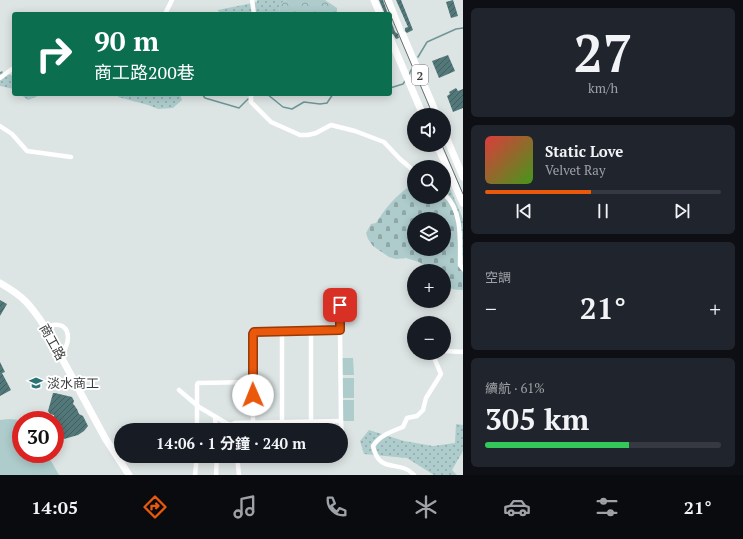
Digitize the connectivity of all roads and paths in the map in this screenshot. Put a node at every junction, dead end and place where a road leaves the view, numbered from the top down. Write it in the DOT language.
graph roads {
  1 [pos="172,0"];
  2 [pos="252,0"];
  3 [pos="374,0"];
  4 [pos="388,0"];
  5 [pos="166,12"];
  6 [pos="254,12"];
  7 [pos="379,12"];
  8 [pos="392,43"];
  9 [pos="12,69"];
  10 [pos="0,78"];
  11 [pos="251,96"];
  12 [pos="420,108"];
  13 [pos="434,108"];
  14 [pos="0,126"];
  15 [pos="451,149"];
  16 [pos="440,152"];
  17 [pos="71,157"];
  18 [pos="407,165"];
  19 [pos="463,177"];
  20 [pos="451,202"];
  21 [pos="463,203"];
  22 [pos="463,269"];
  23 [pos="0,283"];
  24 [pos="340,305"];
  25 [pos="44,327"];
  26 [pos="340,330"];
  27 [pos="311,331"];
  28 [pos="282,332"];
  29 [pos="451,351"];
  30 [pos="463,352"];
  31 [pos="60,356"];
  32 [pos="435,360"];
  33 [pos="253,382"];
  34 [pos="178,390"];
  35 [pos="196,404"];
  36 [pos="215,417"];
  37 [pos="341,421"];
  38 [pos="311,422"];
  39 [pos="196,423"];
  40 [pos="215,423"];
  41 [pos="226,423"];
  42 [pos="253,423"];
  43 [pos="282,423"];
  44 [pos="196,463"];
  45 [pos="217,463"];
  46 [pos="238,463"];
  47 [pos="129,475"];
  48 [pos="195,475"];
  49 [pos="216,475"];
  50 [pos="239,475"];
  51 [pos="414,475"];
  1 -- 5 [label="street"];
  2 -- 6 [label="street"];
  3 -- 7 [label="main road"];
  4 -- 13 [label="main road, 2"];
  8 -- 12 [label="main road, 2"];
  9 -- 10 [label="street"];
  11 -- 18 [label="street"];
  14 -- 17 [label="street"];
  15 -- 19 [label="main road"];
  16 -- 21 [label="main road"];
  20 -- 22 [label="street"];
  23 -- 25 [label="main road, 商工路"];
  24 -- 26 [label="street"];
  25 -- 31 [label="main road, 商工路"];
  25 -- 31 [label="street"];
  26 -- 27 [label="street"];
  26 -- 37 [label="street"];
  27 -- 28 [label="street"];
  27 -- 38 [label="street"];
  28 -- 33 [label="street"];
  28 -- 43 [label="street"];
  29 -- 30 [label="street"];
  31 -- 47 [label="main road, 商工路"];
  32 -- 51 [label="street"];
  33 -- 35 [label="street"];
  33 -- 42 [label="street"];
  34 -- 35 [label="street"];
  35 -- 36 [label="street"];
  35 -- 39 [label="street"];
  36 -- 40 [label="street"];
  36 -- 41 [label="street"];
  37 -- 38 [label="street"];
  38 -- 43 [label="street"];
  44 -- 48 [label="street"];
  45 -- 49 [label="street"];
  46 -- 50 [label="street"];
}
